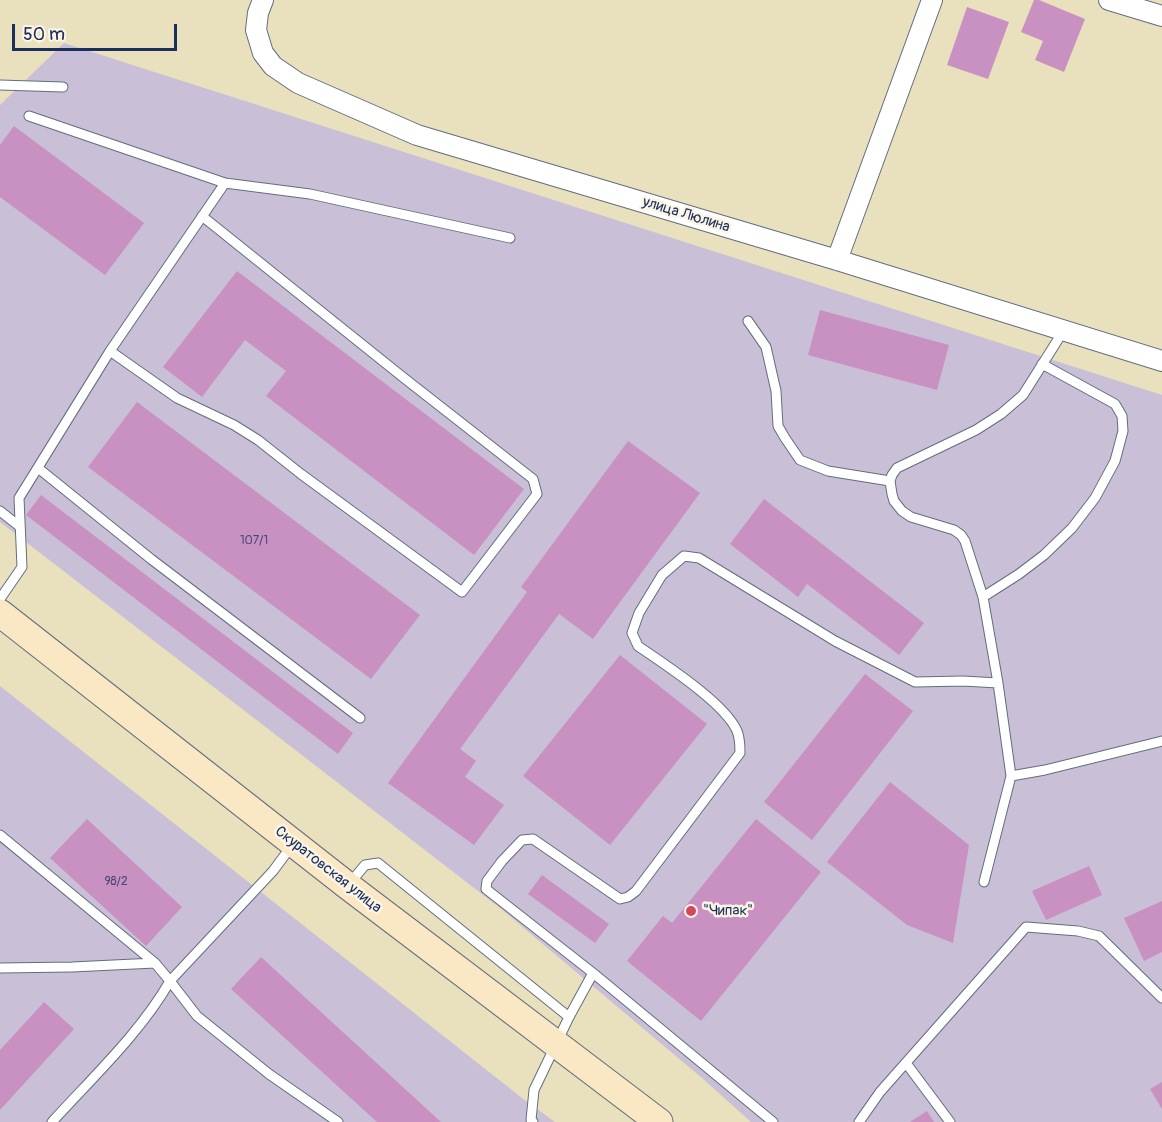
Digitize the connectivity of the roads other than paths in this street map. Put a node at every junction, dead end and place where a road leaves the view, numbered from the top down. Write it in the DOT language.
graph roads {
  1 [pos="932,0"];
  2 [pos="1109,0"];
  3 [pos="261,6"];
  4 [pos="1162,16"];
  5 [pos="0,85"];
  6 [pos="63,87"];
  7 [pos="29,116"];
  8 [pos="225,183"];
  9 [pos="202,216"];
  10 [pos="510,238"];
  11 [pos="837,260"];
  12 [pos="748,321"];
  13 [pos="1064,330"];
  14 [pos="110,351"];
  15 [pos="1162,361"];
  16 [pos="1042,364"];
  17 [pos="38,468"];
  18 [pos="890,481"];
  19 [pos="0,511"];
  20 [pos="20,526"];
  21 [pos="983,597"];
  22 [pos="0,599"];
  23 [pos="0,613"];
  24 [pos="998,683"];
  25 [pos="360,718"];
  26 [pos="1162,741"];
  27 [pos="1011,776"];
  28 [pos="0,835"];
  29 [pos="294,844"];
  30 [pos="984,882"];
  31 [pos="348,886"];
  32 [pos="155,963"];
  33 [pos="0,968"];
  34 [pos="593,973"];
  35 [pos="170,981"];
  36 [pos="1162,998"];
  37 [pos="569,1017"];
  38 [pos="556,1044"];
  39 [pos="906,1063"];
  40 [pos="52,1122"];
  41 [pos="338,1122"];
  42 [pos="533,1122"];
  43 [pos="659,1122"];
  44 [pos="773,1122"];
  45 [pos="859,1122"];
  46 [pos="950,1122"];
  1 -- 11 [label="street"];
  2 -- 4 [label="street"];
  3 -- 11 [label="street, улица Люлина"];
  5 -- 6 [label="lane"];
  7 -- 8 [label="lane"];
  8 -- 9 [label="lane"];
  8 -- 10 [label="lane"];
  9 -- 14 [label="lane"];
  9 -- 14 [label="lane"];
  11 -- 13 [label="street, улица Люлина"];
  12 -- 18 [label="lane"];
  13 -- 15 [label="street, улица Люлина"];
  13 -- 16 [label="lane"];
  14 -- 17 [label="lane"];
  16 -- 18 [label="lane"];
  16 -- 21 [label="lane"];
  17 -- 20 [label="lane"];
  17 -- 25 [label="lane"];
  18 -- 21 [label="lane"];
  19 -- 20 [label="lane"];
  20 -- 22 [label="lane"];
  21 -- 24 [label="lane"];
  23 -- 29 [label="street, Скуратовская улица"];
  24 -- 27 [label="lane"];
  24 -- 34 [label="lane"];
  26 -- 27 [label="lane"];
  27 -- 30 [label="lane"];
  28 -- 32 [label="lane"];
  29 -- 31 [label="street, Скуратовская улица"];
  29 -- 35 [label="lane"];
  31 -- 37 [label="lane"];
  31 -- 38 [label="street, Скуратовская улица"];
  32 -- 33 [label="lane"];
  32 -- 35 [label="lane"];
  34 -- 37 [label="lane"];
  34 -- 44 [label="lane"];
  35 -- 40 [label="lane"];
  35 -- 41 [label="lane"];
  36 -- 39 [label="lane"];
  37 -- 38 [label="lane"];
  38 -- 42 [label="lane"];
  38 -- 43 [label="street, Скуратовская улица"];
  39 -- 45 [label="lane"];
  39 -- 46 [label="lane"];
}
